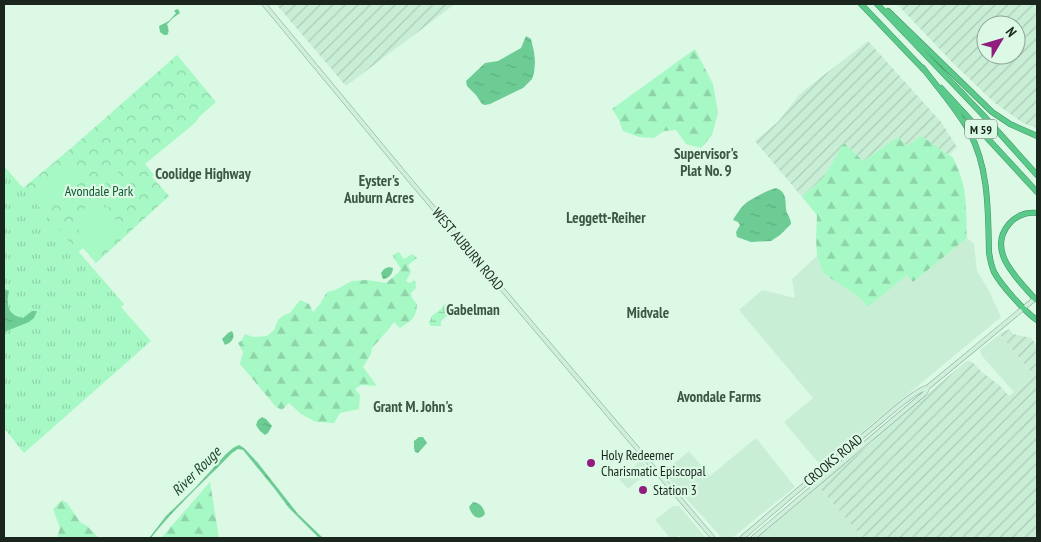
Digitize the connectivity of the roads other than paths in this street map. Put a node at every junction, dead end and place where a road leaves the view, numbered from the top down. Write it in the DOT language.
graph roads {
  1 [pos="264,4"];
  2 [pos="861,4"];
  3 [pos="879,4"];
  4 [pos="923,68"];
  5 [pos="1037,136"];
  6 [pos="1037,175"];
  7 [pos="1037,192"];
  8 [pos="1037,213"];
  9 [pos="1036,298"];
  10 [pos="1024,308"];
  11 [pos="1037,320"];
  12 [pos="928,387"];
  13 [pos="893,411"];
  14 [pos="892,421"];
  15 [pos="860,438"];
  16 [pos="860,448"];
  17 [pos="839,455"];
  18 [pos="840,464"];
  19 [pos="788,499"];
  20 [pos="788,508"];
  21 [pos="713,538"];
  22 [pos="742,538"];
  23 [pos="753,538"];
  1 -- 21 [label="main road, WEST AUBURN ROAD"];
  2 -- 4 [label="highway, M 59"];
  3 -- 5 [label="highway"];
  3 -- 6 [label="highway, M 59"];
  4 -- 7 [label="highway, M 59"];
  4 -- 10 [label="highway"];
  8 -- 9 [label="highway"];
  9 -- 10 [label="main road, CROOKS ROAD"];
  10 -- 11 [label="highway"];
  10 -- 12 [label="main road, CROOKS ROAD"];
  12 -- 13 [label="main road, CROOKS ROAD"];
  12 -- 14 [label="main road, CROOKS ROAD"];
  13 -- 14 [label="main road"];
  13 -- 15 [label="main road, CROOKS ROAD"];
  14 -- 16 [label="main road, CROOKS ROAD"];
  15 -- 16 [label="main road"];
  15 -- 17 [label="main road, CROOKS ROAD"];
  16 -- 18 [label="main road, CROOKS ROAD"];
  17 -- 18 [label="main road"];
  17 -- 19 [label="main road, CROOKS ROAD"];
  18 -- 20 [label="main road, CROOKS ROAD"];
  19 -- 20 [label="main road"];
  19 -- 22 [label="main road, CROOKS ROAD"];
  20 -- 23 [label="main road, CROOKS ROAD"];
}
